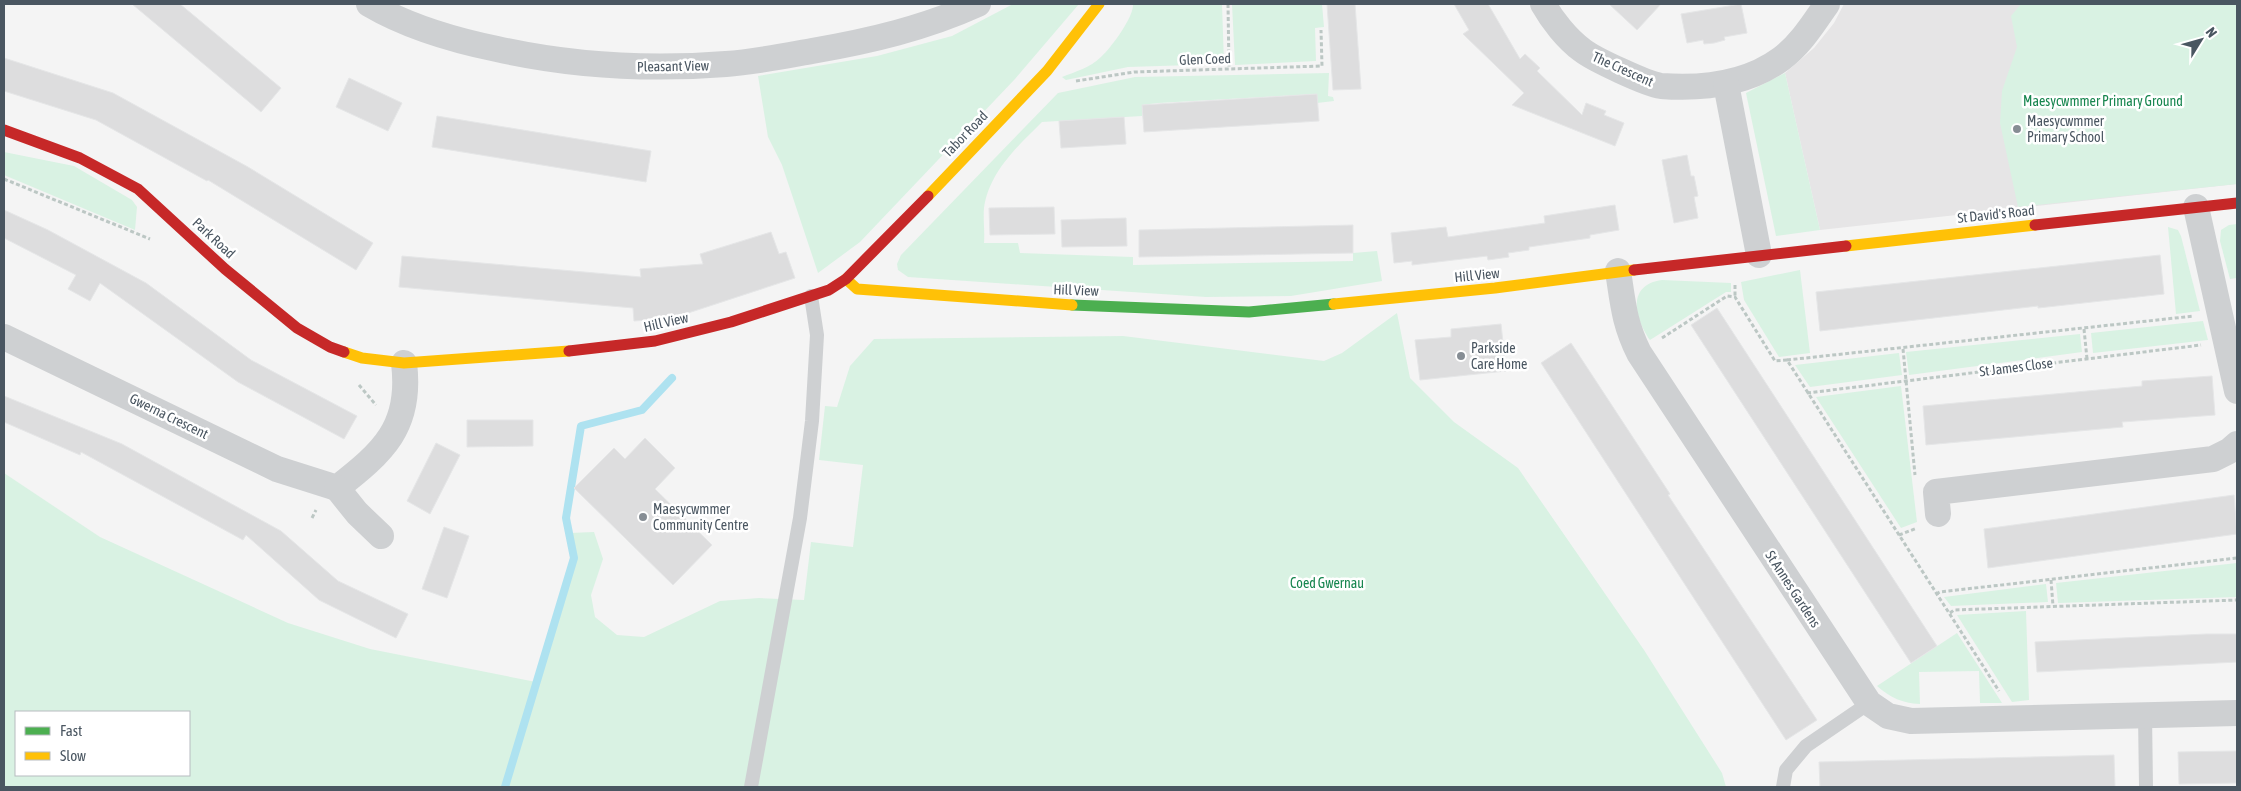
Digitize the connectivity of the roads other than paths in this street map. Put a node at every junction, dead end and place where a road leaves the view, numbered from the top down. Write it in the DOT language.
graph roads {
  1 [pos="369,4"];
  2 [pos="978,4"];
  3 [pos="1099,4"];
  4 [pos="1543,4"];
  5 [pos="1827,4"];
  6 [pos="1726,84"];
  7 [pos="4,130"];
  8 [pos="2237,203"];
  9 [pos="2196,207"];
  10 [pos="1759,255"];
  11 [pos="1618,271"];
  12 [pos="846,279"];
  13 [pos="811,296"];
  14 [pos="4,337"];
  15 [pos="404,363"];
  16 [pos="2237,391"];
  17 [pos="2237,444"];
  18 [pos="337,488"];
  19 [pos="1930,520"];
  20 [pos="381,536"];
  21 [pos="1869,703"];
  22 [pos="2237,713"];
  23 [pos="2145,714"];
  24 [pos="751,787"];
  25 [pos="1783,787"];
  26 [pos="2146,787"];
  1 -- 2 [label="street, Pleasant View"];
  3 -- 12 [label="street, Tabor Road"];
  4 -- 6 [label="street, The Crescent"];
  5 -- 6 [label="street, The Crescent"];
  6 -- 10 [label="street"];
  7 -- 15 [label="street, Park Road"];
  8 -- 9 [label="street, St David's Road"];
  9 -- 10 [label="street, St David's Road"];
  9 -- 16 [label="street"];
  10 -- 11 [label="street, Hill View"];
  11 -- 12 [label="street, Hill View"];
  11 -- 21 [label="street, St Annes Gardens"];
  12 -- 13 [label="street, Hill View"];
  13 -- 15 [label="street, Hill View"];
  13 -- 24 [label="lane"];
  14 -- 18 [label="street, Gwerna Crescent"];
  15 -- 18 [label="street"];
  17 -- 19 [label="street"];
  18 -- 20 [label="street"];
  21 -- 23 [label="street, St Annes Gardens"];
  21 -- 25 [label="lane"];
  22 -- 23 [label="street, St Annes Gardens"];
  23 -- 26 [label="lane"];
}
